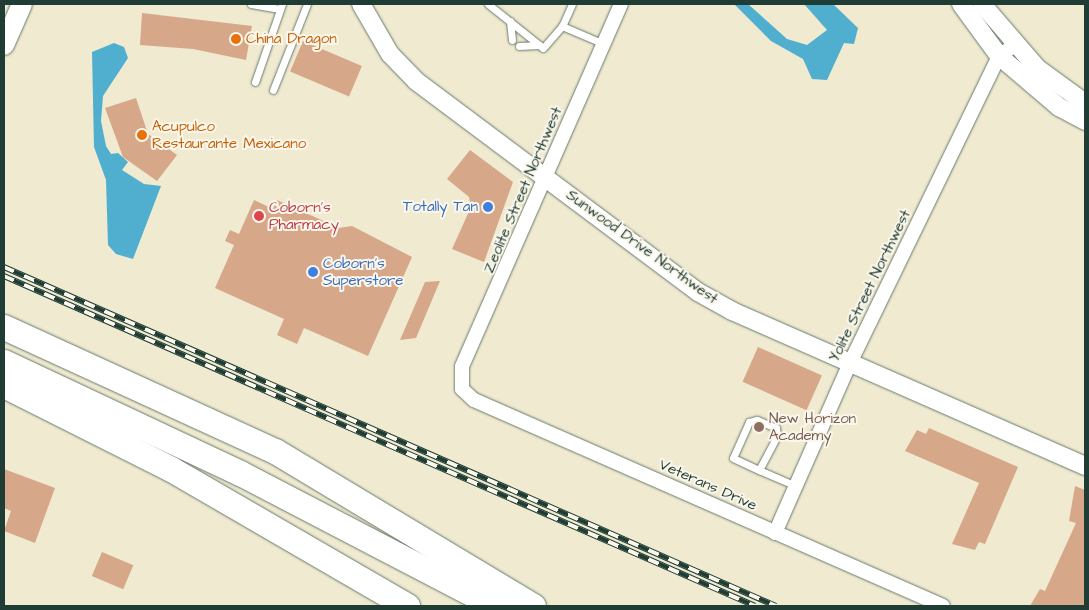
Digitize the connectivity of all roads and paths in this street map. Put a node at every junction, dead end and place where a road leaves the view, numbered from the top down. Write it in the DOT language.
graph roads {
  1 [pos="22,4"];
  2 [pos="251,4"];
  3 [pos="307,4"];
  4 [pos="361,4"];
  5 [pos="488,4"];
  6 [pos="572,4"];
  7 [pos="621,4"];
  8 [pos="961,4"];
  9 [pos="982,4"];
  10 [pos="281,6"];
  11 [pos="510,21"];
  12 [pos="562,26"];
  13 [pos="512,40"];
  14 [pos="604,44"];
  15 [pos="1016,44"];
  16 [pos="4,45"];
  17 [pos="539,45"];
  18 [pos="519,46"];
  19 [pos="999,56"];
  20 [pos="255,82"];
  21 [pos="273,90"];
  22 [pos="1085,103"];
  23 [pos="1085,121"];
  24 [pos="546,177"];
  25 [pos="4,327"];
  26 [pos="852,361"];
  27 [pos="4,362"];
  28 [pos="4,386"];
  29 [pos="462,389"];
  30 [pos="4,398"];
  31 [pos="1085,466"];
  32 [pos="759,470"];
  33 [pos="796,486"];
  34 [pos="775,533"];
  35 [pos="318,553"];
  36 [pos="407,606"];
  37 [pos="495,606"];
  38 [pos="533,606"];
  39 [pos="943,606"];
  1 -- 16 [label="main road"];
  2 -- 10 [label="lane"];
  3 -- 21 [label="lane"];
  4 -- 24 [label="street, Sunwood Drive Northwest"];
  5 -- 11 [label="lane"];
  6 -- 12 [label="lane"];
  7 -- 14 [label="street, Zeolite Street Northwest"];
  8 -- 19 [label="street"];
  9 -- 15 [label="street"];
  10 -- 20 [label="lane"];
  11 -- 13 [label="lane"];
  11 -- 17 [label="lane"];
  12 -- 14 [label="lane"];
  12 -- 17 [label="lane"];
  14 -- 24 [label="street, Zeolite Street Northwest"];
  15 -- 19 [label="street"];
  15 -- 22 [label="street"];
  17 -- 18 [label="lane"];
  19 -- 23 [label="street"];
  19 -- 26 [label="street, Yolite Street Northwest"];
  24 -- 26 [label="street, Sunwood Drive Northwest"];
  24 -- 29 [label="street, Zeolite Street Northwest"];
  25 -- 38 [label="highway"];
  26 -- 31 [label="street, Sunwood Drive Northwest"];
  26 -- 33 [label="street, Yolite Street Northwest"];
  27 -- 37 [label="highway"];
  28 -- 35 [label="highway"];
  29 -- 34 [label="street, Veterans Drive"];
  30 -- 35 [label="highway"];
  32 -- 32 [label="lane"];
  32 -- 33 [label="lane"];
  33 -- 34 [label="street, Yolite Street Northwest"];
  34 -- 39 [label="street, Veterans Drive"];
  35 -- 36 [label="highway"];
}
